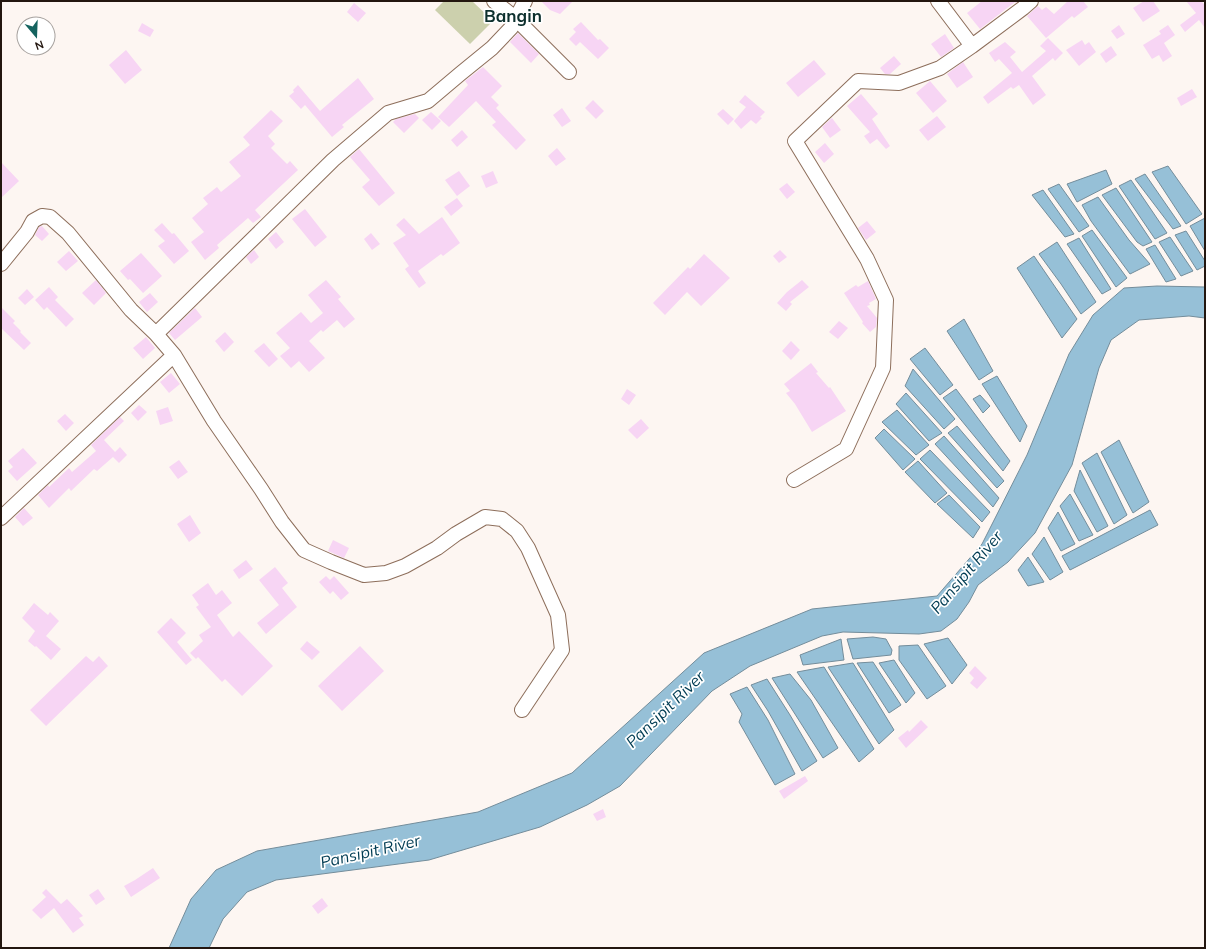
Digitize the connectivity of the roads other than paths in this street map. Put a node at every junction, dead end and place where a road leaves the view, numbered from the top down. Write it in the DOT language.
graph roads {
  1 [pos="494,1"];
  2 [pos="525,1"];
  3 [pos="938,1"];
  4 [pos="1031,1"];
  5 [pos="515,18"];
  6 [pos="972,46"];
  7 [pos="569,72"];
  8 [pos="1,264"];
  9 [pos="156,334"];
  10 [pos="174,355"];
  11 [pos="794,480"];
  12 [pos="1,518"];
  13 [pos="522,710"];
  1 -- 5 [label="street"];
  2 -- 5 [label="street"];
  3 -- 6 [label="street"];
  4 -- 6 [label="street"];
  5 -- 7 [label="street"];
  5 -- 9 [label="street"];
  6 -- 11 [label="street"];
  8 -- 9 [label="street"];
  9 -- 10 [label="street"];
  10 -- 12 [label="street"];
  10 -- 13 [label="street"];
}
